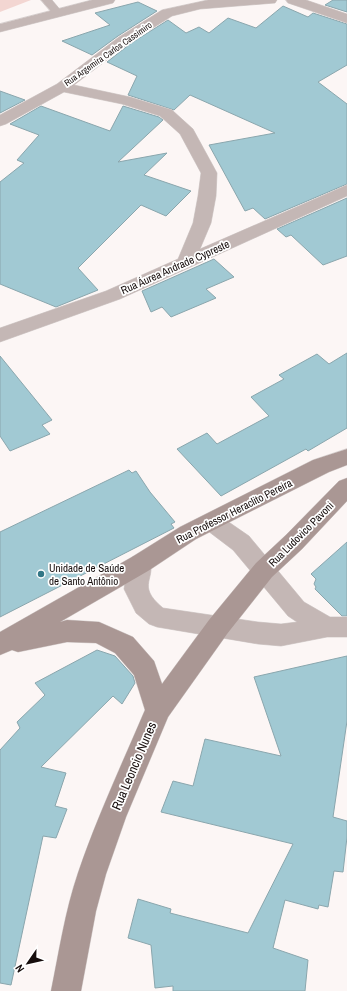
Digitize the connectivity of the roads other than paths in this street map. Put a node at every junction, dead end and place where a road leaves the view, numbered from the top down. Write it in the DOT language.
graph roads {
  1 [pos="46,0"];
  2 [pos="108,0"];
  3 [pos="270,0"];
  4 [pos="293,0"];
  5 [pos="58,13"];
  6 [pos="347,19"];
  7 [pos="0,28"];
  8 [pos="62,87"];
  9 [pos="0,121"];
  10 [pos="347,190"];
  11 [pos="185,264"];
  12 [pos="0,335"];
  13 [pos="347,457"];
  14 [pos="347,487"];
  15 [pos="212,522"];
  16 [pos="140,564"];
  17 [pos="264,570"];
  18 [pos="218,627"];
  19 [pos="337,627"];
  20 [pos="0,644"];
  21 [pos="158,710"];
  22 [pos="66,991"];
  1 -- 5 [label="lane"];
  2 -- 5 [label="street"];
  3 -- 8 [label="street, Rua Argemira Carlos Cassimiro"];
  4 -- 6 [label="street"];
  5 -- 7 [label="street"];
  8 -- 9 [label="street, Rua Argemira Carlos Cassimiro"];
  8 -- 11 [label="street"];
  10 -- 11 [label="street, Rua Áurea Andrade Cypreste"];
  11 -- 12 [label="street, Rua Áurea Andrade Cypreste"];
  13 -- 15 [label="main road, Rua Professor Heraclito Pereira"];
  14 -- 17 [label="main road, Rua Ludovico Pavoni"];
  15 -- 16 [label="main road, Rua Professor Heraclito Pereira"];
  15 -- 17 [label="street"];
  16 -- 18 [label="street"];
  16 -- 20 [label="main road, Rua Professor Heraclito Pereira"];
  17 -- 18 [label="main road, Rua Leoncio Nunes"];
  17 -- 19 [label="street, Rua Ludovico Pavoni"];
  18 -- 19 [label="street, Rua Ludovico Pavoni"];
  18 -- 21 [label="main road, Rua Leoncio Nunes"];
  20 -- 21 [label="main road"];
  21 -- 22 [label="main road, Rua Leoncio Nunes"];
}
